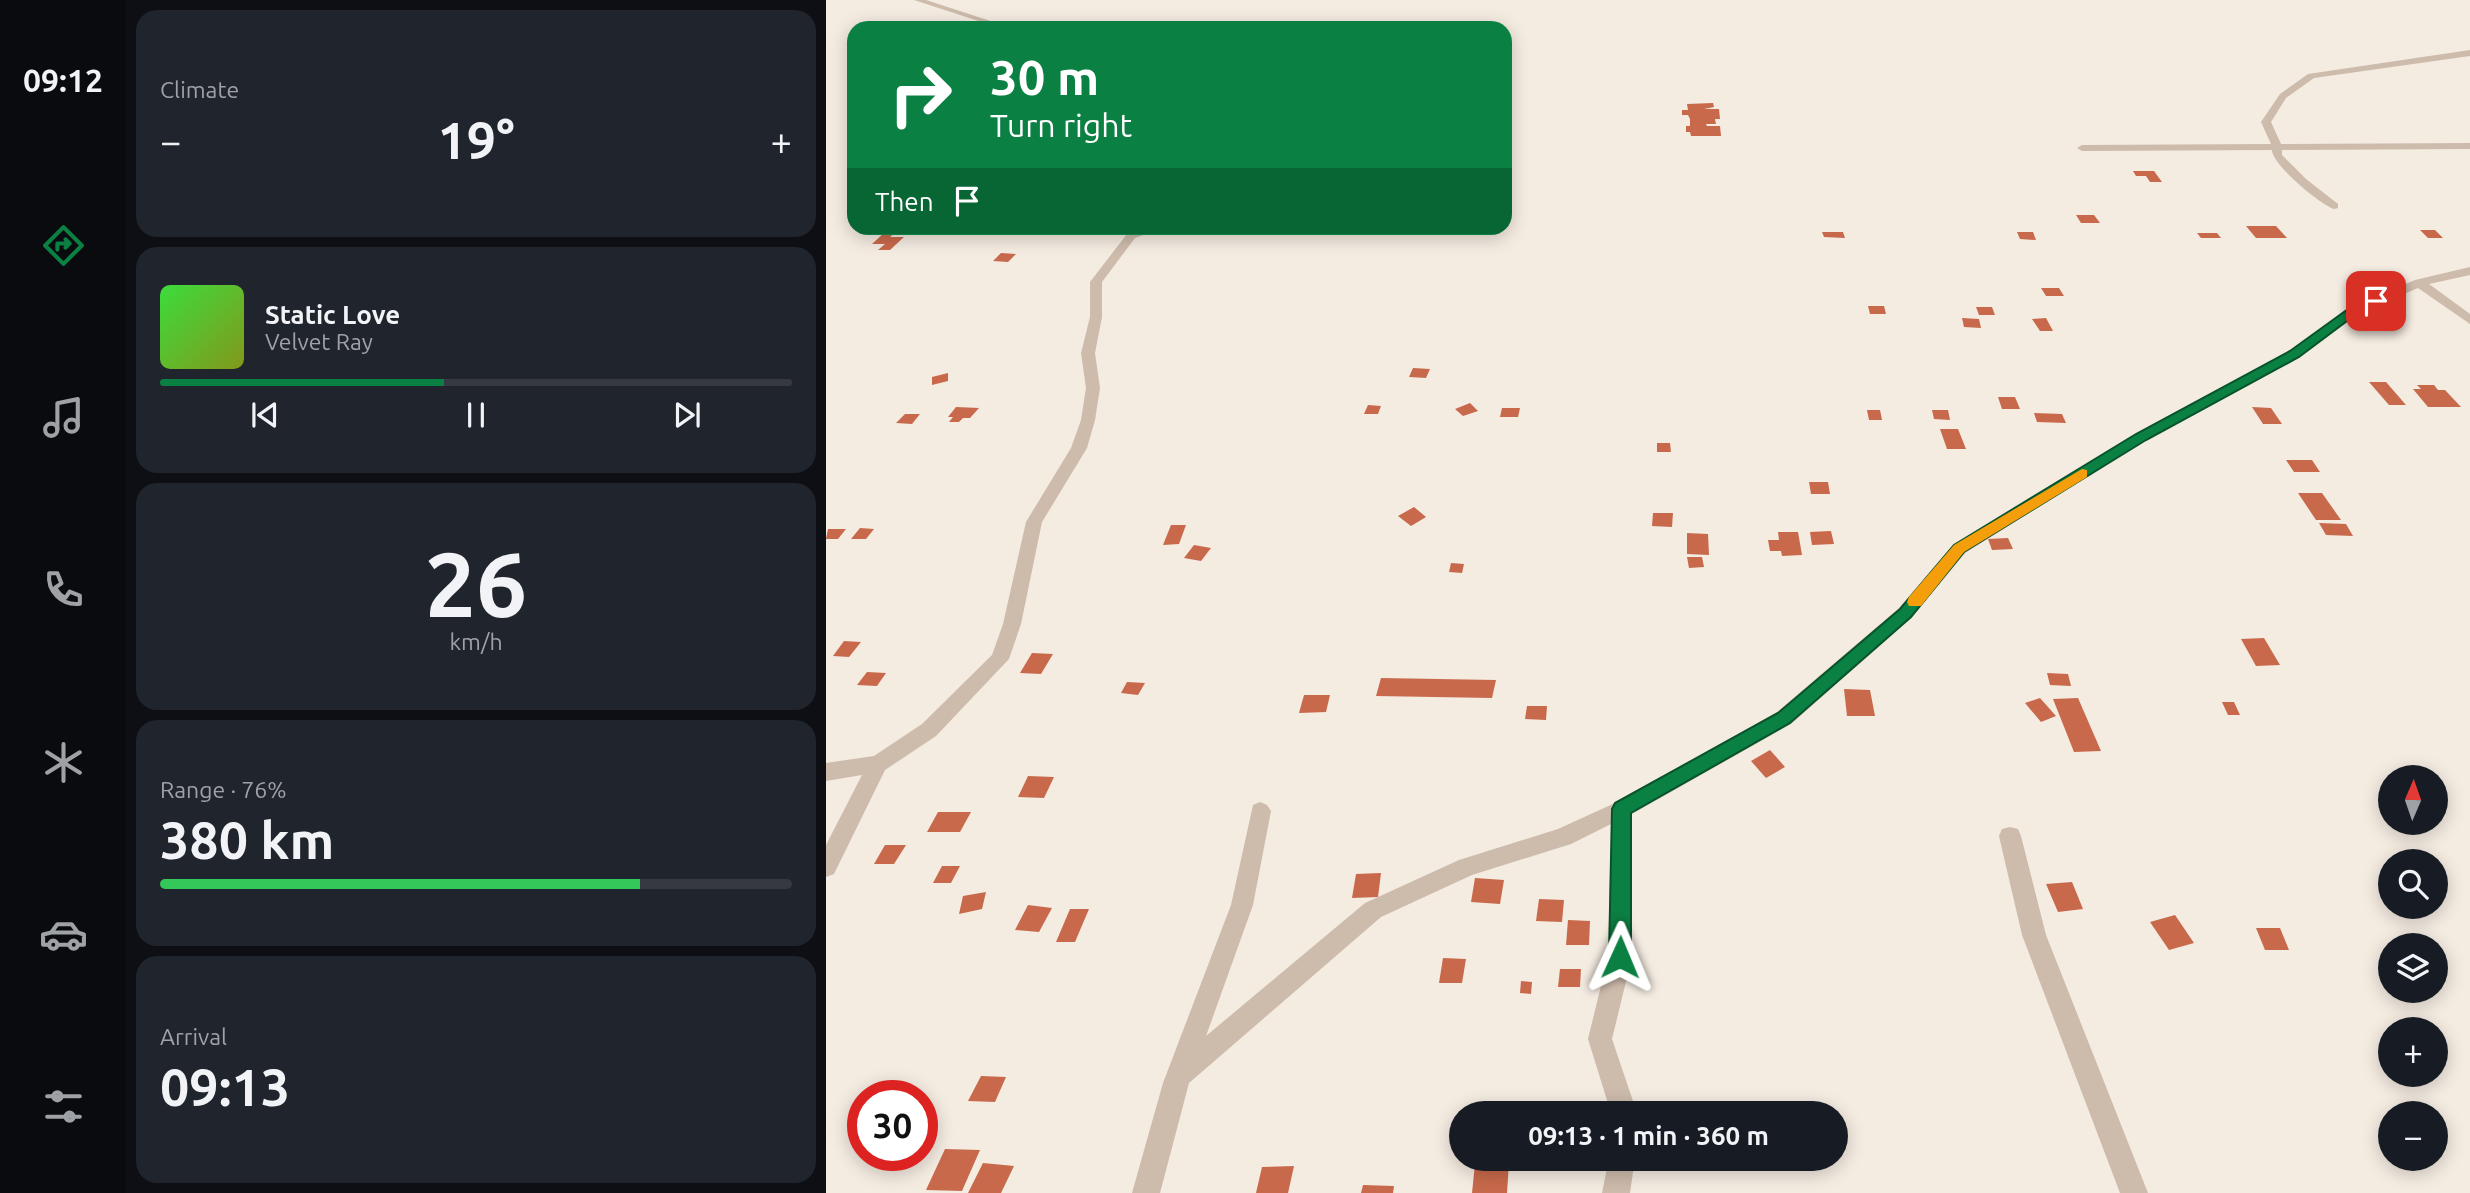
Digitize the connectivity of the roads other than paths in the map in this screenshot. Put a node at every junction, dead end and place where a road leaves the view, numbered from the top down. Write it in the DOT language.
graph roads {
  1 [pos="918,0"];
  2 [pos="986,21"];
  3 [pos="2470,53"];
  4 [pos="2470,146"];
  5 [pos="2277,147"];
  6 [pos="2082,148"];
  7 [pos="2334,206"];
  8 [pos="1134,235"];
  9 [pos="2470,271"];
  10 [pos="2419,283"];
  11 [pos="2470,320"];
  12 [pos="878,764"];
  13 [pos="826,772"];
  14 [pos="1622,809"];
  15 [pos="1260,811"];
  16 [pos="2010,836"];
  17 [pos="826,867"];
  18 [pos="1179,1075"];
  19 [pos="1620,1101"];
  20 [pos="1620,1171"];
  21 [pos="1146,1193"];
  22 [pos="1616,1193"];
  23 [pos="2134,1193"];
  1 -- 2 [label="street"];
  3 -- 5 [label="street"];
  4 -- 5 [label="street"];
  5 -- 6 [label="street"];
  5 -- 7 [label="street"];
  8 -- 12 [label="street"];
  9 -- 10 [label="street"];
  10 -- 11 [label="street"];
  10 -- 14 [label="street"];
  12 -- 13 [label="street"];
  12 -- 17 [label="street"];
  14 -- 18 [label="street"];
  14 -- 19 [label="street"];
  15 -- 18 [label="street"];
  16 -- 23 [label="street"];
  18 -- 21 [label="street"];
  20 -- 22 [label="street"];
}
